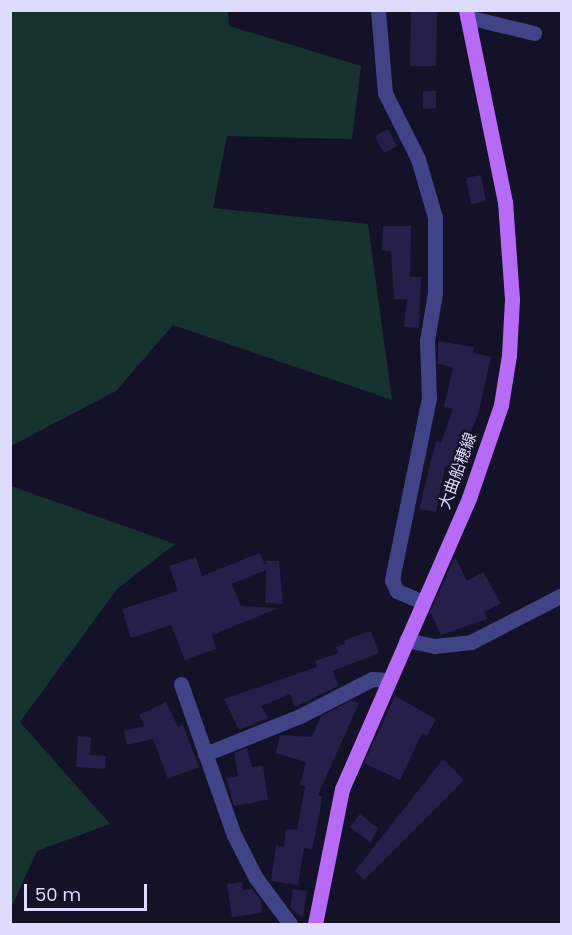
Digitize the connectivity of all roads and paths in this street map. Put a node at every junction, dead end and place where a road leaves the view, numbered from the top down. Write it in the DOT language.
graph roads {
  1 [pos="378,10"];
  2 [pos="466,14"];
  3 [pos="534,33"];
  4 [pos="561,596"];
  5 [pos="423,602"];
  6 [pos="406,640"];
  7 [pos="389,680"];
  8 [pos="182,684"];
  9 [pos="205,754"];
  10 [pos="290,924"];
  11 [pos="315,924"];
  1 -- 5 [label="street"];
  2 -- 3 [label="street"];
  2 -- 5 [label="main road, 大曲船穂線"];
  4 -- 6 [label="street"];
  5 -- 6 [label="main road, 大曲船穂線"];
  6 -- 7 [label="main road, 大曲船穂線"];
  7 -- 9 [label="street"];
  7 -- 11 [label="main road, 大曲船穂線"];
  8 -- 9 [label="street"];
  9 -- 10 [label="street"];
}
